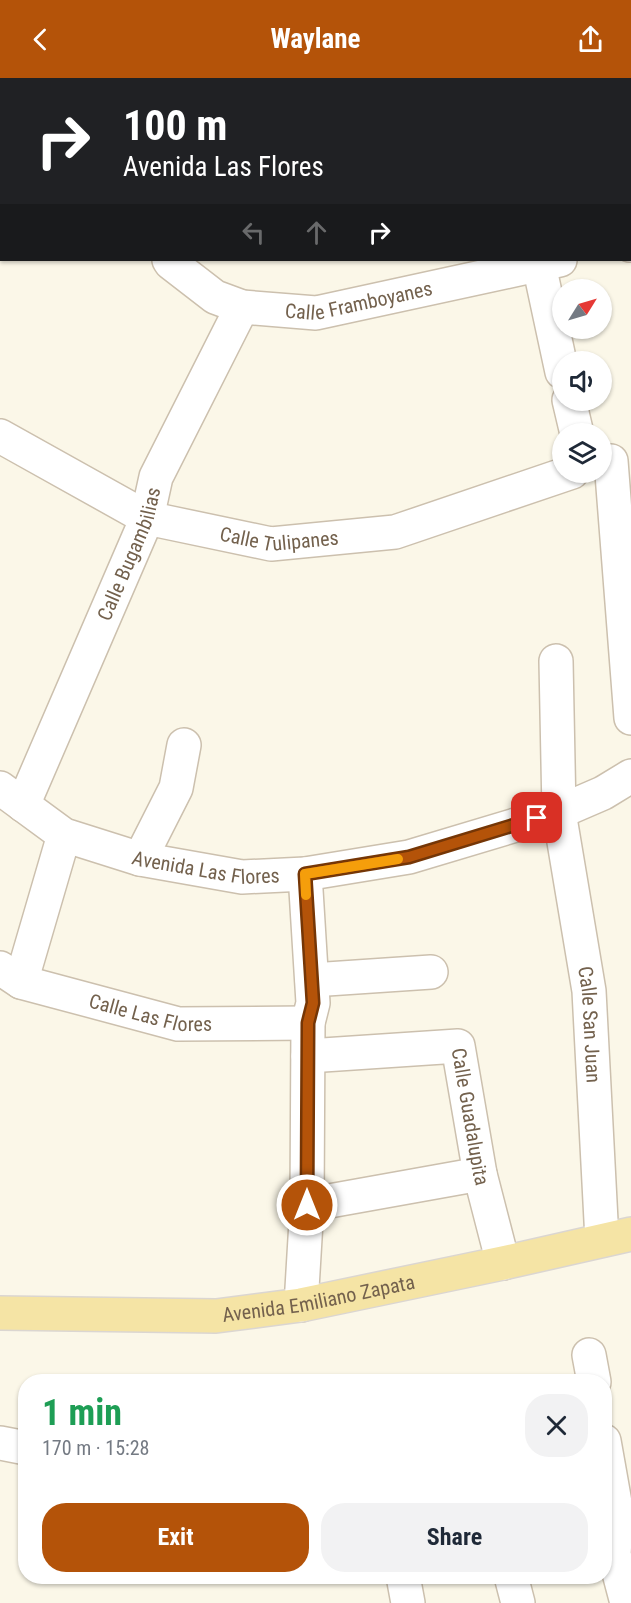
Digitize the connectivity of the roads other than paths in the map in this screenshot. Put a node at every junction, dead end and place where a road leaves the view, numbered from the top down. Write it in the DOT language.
graph roads {
  1 [pos="170,261"];
  2 [pos="545,261"];
  3 [pos="242,308"];
  4 [pos="559,351"];
  5 [pos="0,436"];
  6 [pos="614,460"];
  7 [pos="552,479"];
  8 [pos="147,518"];
  9 [pos="556,662"];
  10 [pos="631,718"];
  11 [pos="184,745"];
  12 [pos="631,776"];
  13 [pos="11,797"];
  14 [pos="559,812"];
  15 [pos="63,835"];
  16 [pos="140,859"];
  17 [pos="305,874"];
  18 [pos="431,972"];
  19 [pos="11,975"];
  20 [pos="312,980"];
  21 [pos="308,1023"];
  22 [pos="308,1056"];
  23 [pos="480,1174"];
  24 [pos="307,1205"];
  25 [pos="617,1237"];
  26 [pos="503,1263"];
  27 [pos="300,1305"];
  28 [pos="0,1313"];
  29 [pos="0,1443"];
  30 [pos="18,1446"];
  31 [pos="612,1483"];
  32 [pos="618,1514"];
  33 [pos="617,1555"];
  34 [pos="404,1584"];
  35 [pos="513,1584"];
  36 [pos="408,1603"];
  37 [pos="518,1603"];
  38 [pos="627,1603"];
  1 -- 3 [label="street, Calle Framboyanes"];
  2 -- 3 [label="street, Calle Framboyanes"];
  2 -- 4 [label="street"];
  3 -- 8 [label="street, Calle Bugambilias"];
  5 -- 8 [label="street, Calle Tulipanes"];
  6 -- 10 [label="street"];
  7 -- 8 [label="street, Calle Tulipanes"];
  8 -- 13 [label="street, Calle Bugambilias"];
  9 -- 14 [label="street, Calle San Juan"];
  11 -- 16 [label="street"];
  12 -- 14 [label="street, Avenida Las Flores"];
  13 -- 15 [label="street, Avenida Las Flores"];
  14 -- 17 [label="street, Avenida Las Flores"];
  14 -- 25 [label="street, Calle San Juan"];
  15 -- 16 [label="street, Avenida Las Flores"];
  15 -- 19 [label="street"];
  16 -- 17 [label="street, Avenida Las Flores"];
  17 -- 20 [label="street"];
  18 -- 20 [label="street"];
  19 -- 21 [label="street, Calle Las Flores"];
  20 -- 21 [label="street"];
  21 -- 22 [label="street"];
  22 -- 23 [label="street, Calle Guadalupita"];
  22 -- 24 [label="street"];
  23 -- 24 [label="street"];
  23 -- 26 [label="street, Calle Guadalupita"];
  24 -- 27 [label="street"];
  25 -- 26 [label="main road, Avenida Emiliano Zapata"];
  26 -- 27 [label="main road, Avenida Emiliano Zapata"];
  27 -- 28 [label="main road, Avenida Emiliano Zapata"];
  29 -- 30 [label="street"];
  31 -- 32 [label="street"];
  32 -- 33 [label="street"];
  33 -- 38 [label="street"];
  34 -- 36 [label="street"];
  35 -- 37 [label="street"];
}
